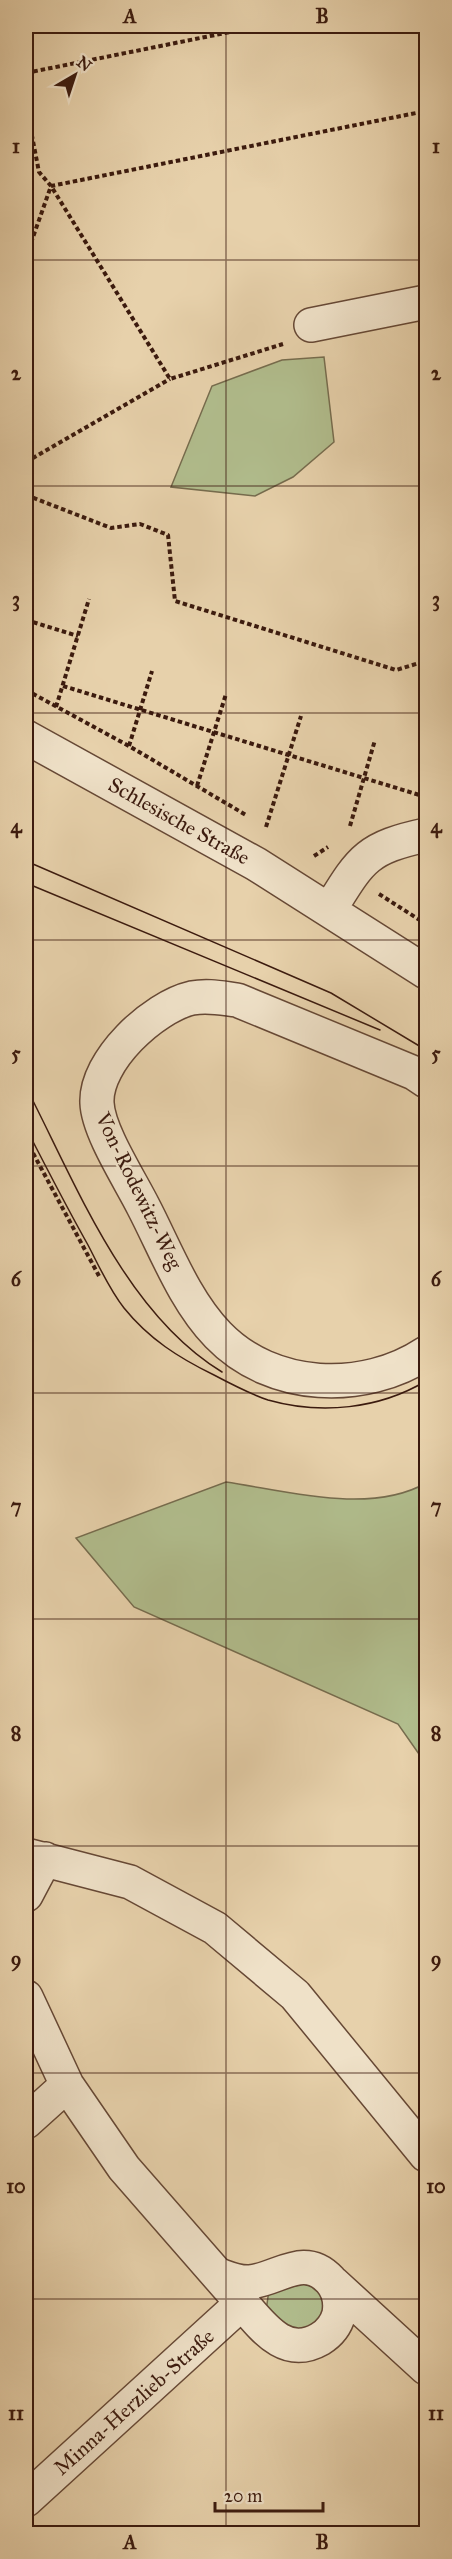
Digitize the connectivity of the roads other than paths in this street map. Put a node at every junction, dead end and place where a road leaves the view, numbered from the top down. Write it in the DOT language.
graph roads {
  1 [pos="426,302"];
  2 [pos="311,325"];
  3 [pos="26,737"];
  4 [pos="426,835"];
  5 [pos="330,909"];
  6 [pos="426,972"];
  7 [pos="426,1081"];
  8 [pos="426,1353"];
  9 [pos="35,1857"];
  10 [pos="26,1895"];
  11 [pos="26,1997"];
  12 [pos="67,2085"];
  13 [pos="26,2122"];
  14 [pos="426,2155"];
  15 [pos="219,2275"];
  16 [pos="333,2283"];
  17 [pos="242,2303"];
  18 [pos="426,2368"];
  19 [pos="26,2500"];
  1 -- 2 [label="street"];
  3 -- 5 [label="street, Schlesische Straße"];
  4 -- 5 [label="street"];
  5 -- 6 [label="street, Schlesische Straße"];
  7 -- 8 [label="street, Von-Rodewitz-Weg"];
  9 -- 10 [label="street"];
  9 -- 14 [label="street"];
  11 -- 12 [label="street"];
  12 -- 13 [label="street"];
  12 -- 15 [label="street"];
  15 -- 16 [label="street"];
  15 -- 17 [label="street"];
  16 -- 17 [label="street"];
  16 -- 18 [label="street"];
  17 -- 19 [label="street, Minna-Herzlieb-Straße"];
}
